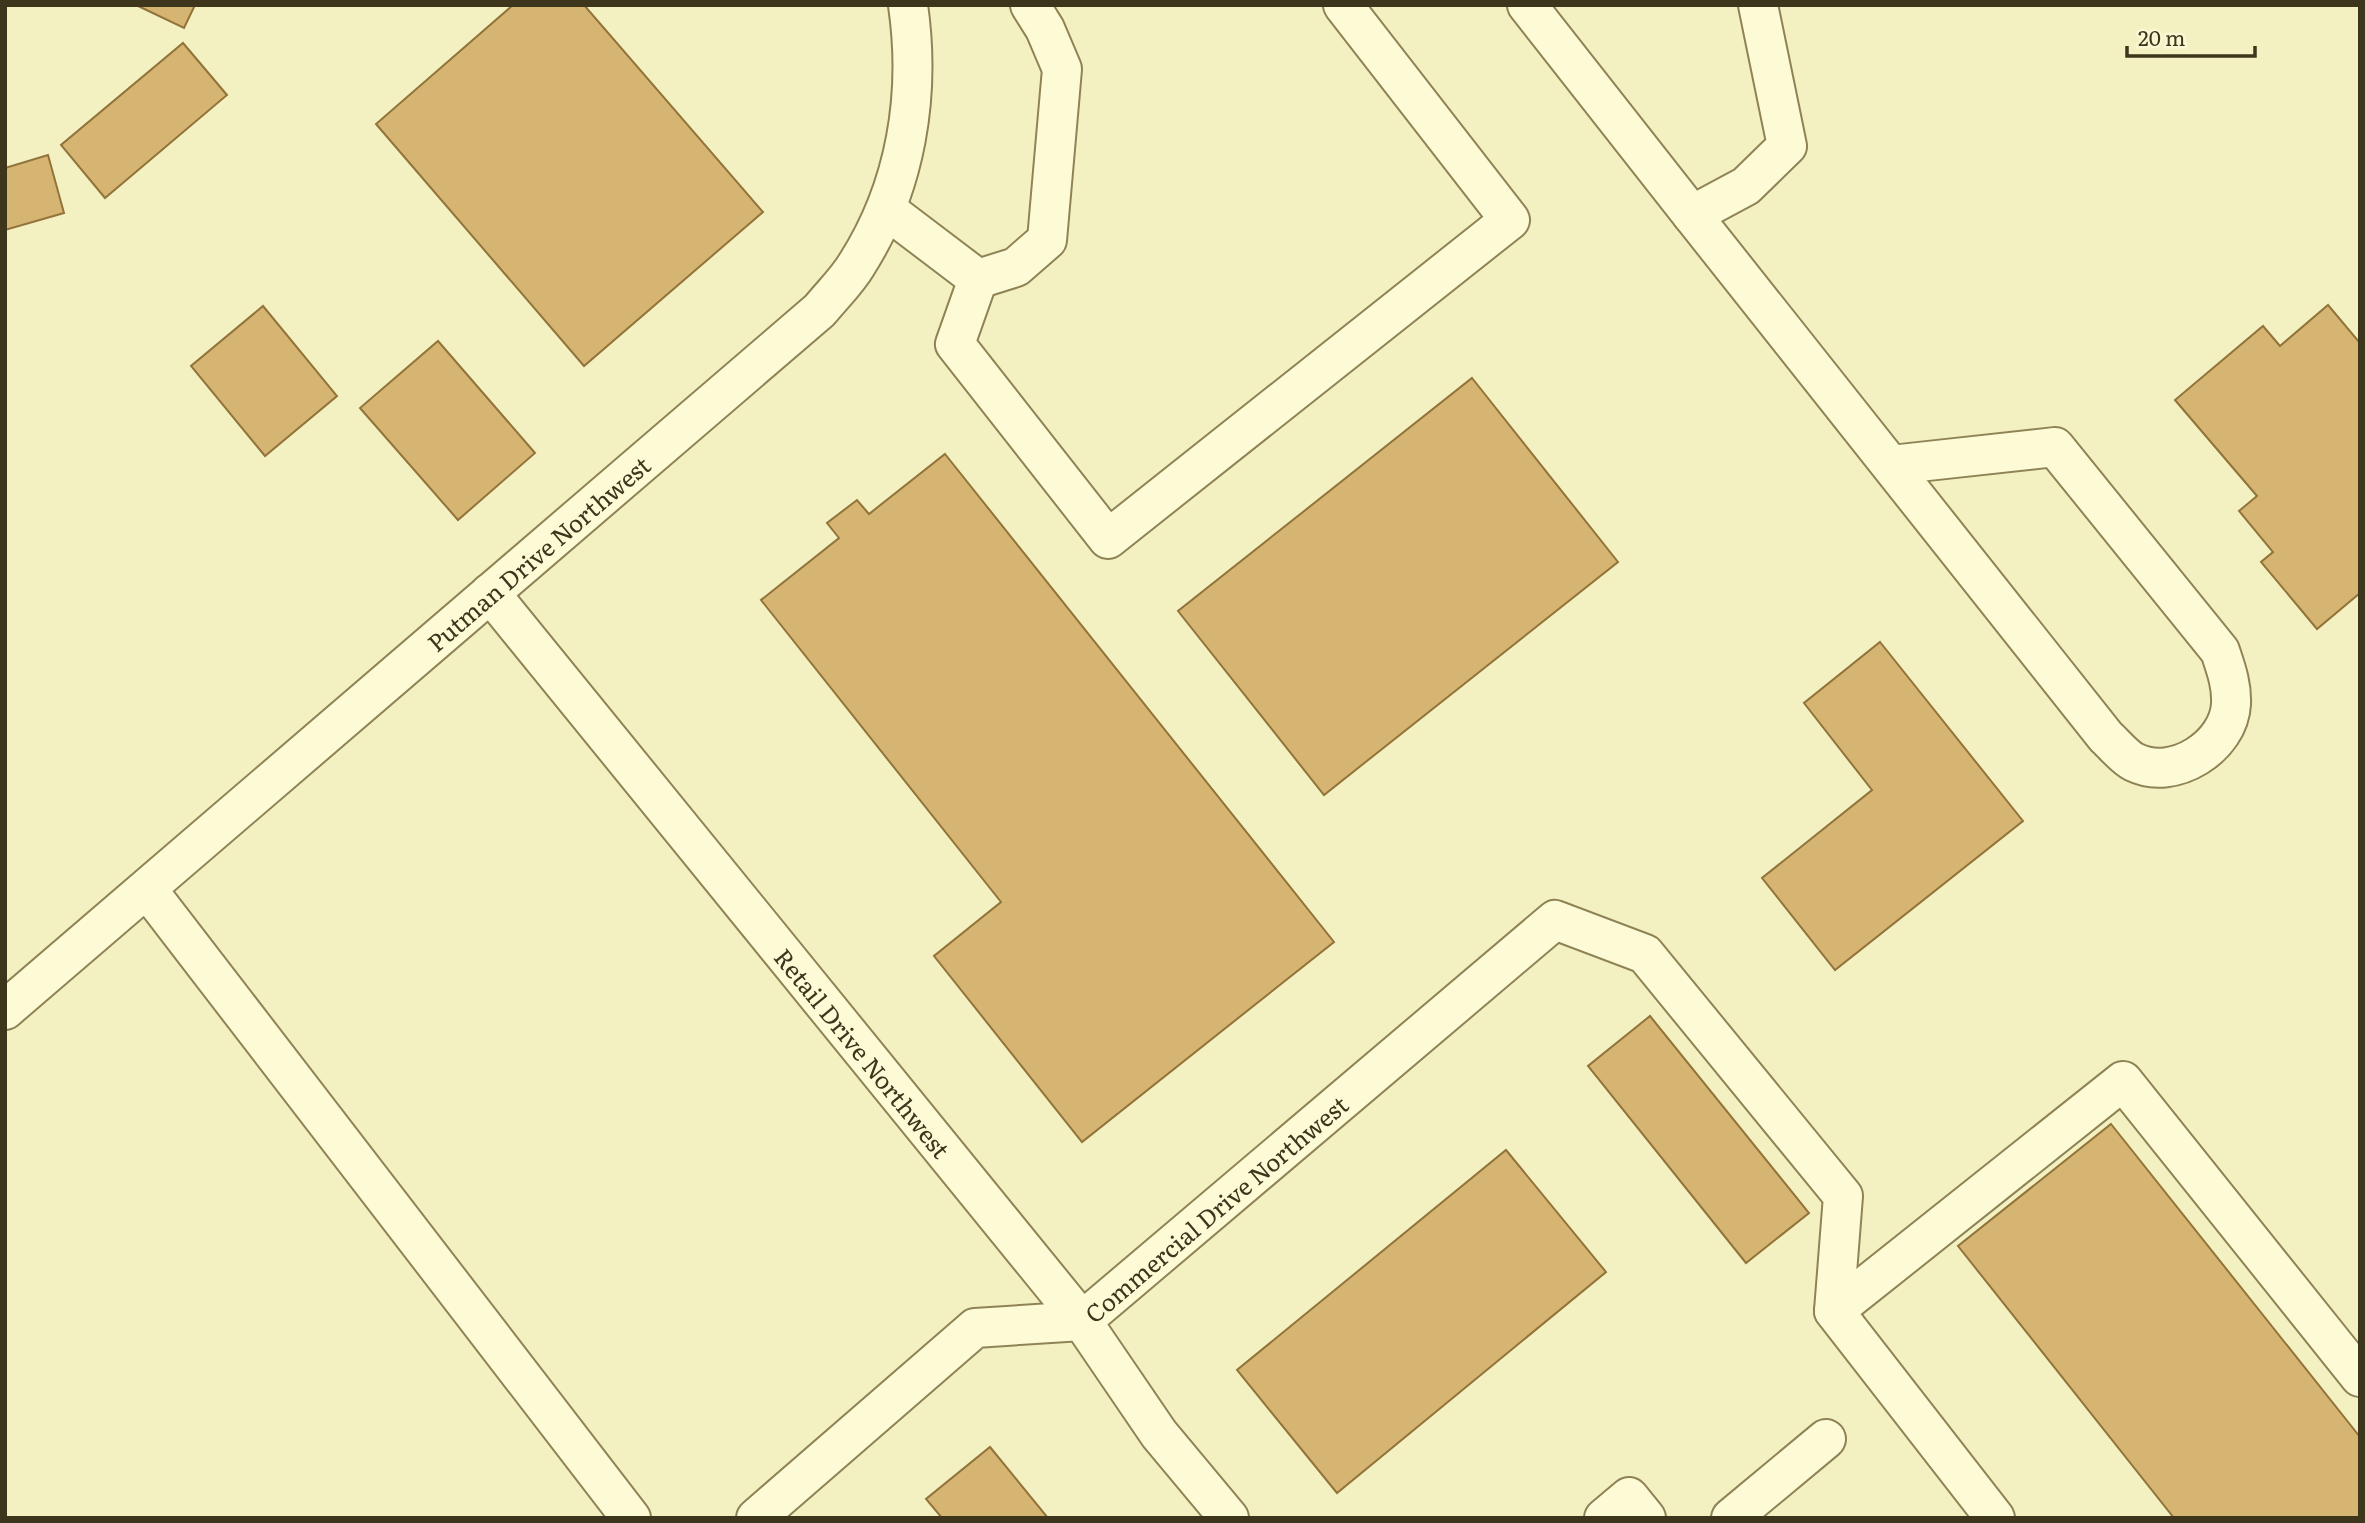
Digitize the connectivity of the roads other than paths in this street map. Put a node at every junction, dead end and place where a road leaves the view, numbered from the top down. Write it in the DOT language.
graph roads {
  1 [pos="908,5"];
  2 [pos="1030,5"];
  3 [pos="1343,5"];
  4 [pos="1527,5"];
  5 [pos="1758,5"];
  6 [pos="887,210"];
  7 [pos="1692,215"];
  8 [pos="978,279"];
  9 [pos="1891,466"];
  10 [pos="490,593"];
  11 [pos="147,889"];
  12 [pos="5,1010"];
  13 [pos="1834,1311"];
  14 [pos="1083,1321"];
  15 [pos="2360,1377"];
  16 [pos="1826,1439"];
  17 [pos="631,1518"];
  18 [pos="756,1518"];
  19 [pos="1228,1518"];
  20 [pos="1604,1518"];
  21 [pos="1646,1518"];
  22 [pos="1731,1518"];
  23 [pos="1995,1518"];
  1 -- 6 [label="street, Putman Drive Northwest"];
  2 -- 8 [label="street"];
  3 -- 8 [label="street"];
  4 -- 7 [label="street"];
  5 -- 7 [label="street"];
  6 -- 8 [label="street"];
  6 -- 10 [label="street, Putman Drive Northwest"];
  7 -- 9 [label="street"];
  9 -- 9 [label="street"];
  10 -- 11 [label="street, Putman Drive Northwest"];
  10 -- 14 [label="street, Retail Drive Northwest"];
  11 -- 12 [label="street, Putman Drive Northwest"];
  11 -- 17 [label="street"];
  13 -- 14 [label="street, Commercial Drive Northwest"];
  13 -- 15 [label="street"];
  13 -- 23 [label="street"];
  14 -- 18 [label="street, Commercial Drive Northwest"];
  14 -- 19 [label="street, Retail Drive Northwest"];
  16 -- 22 [label="street"];
  20 -- 21 [label="street"];
}
